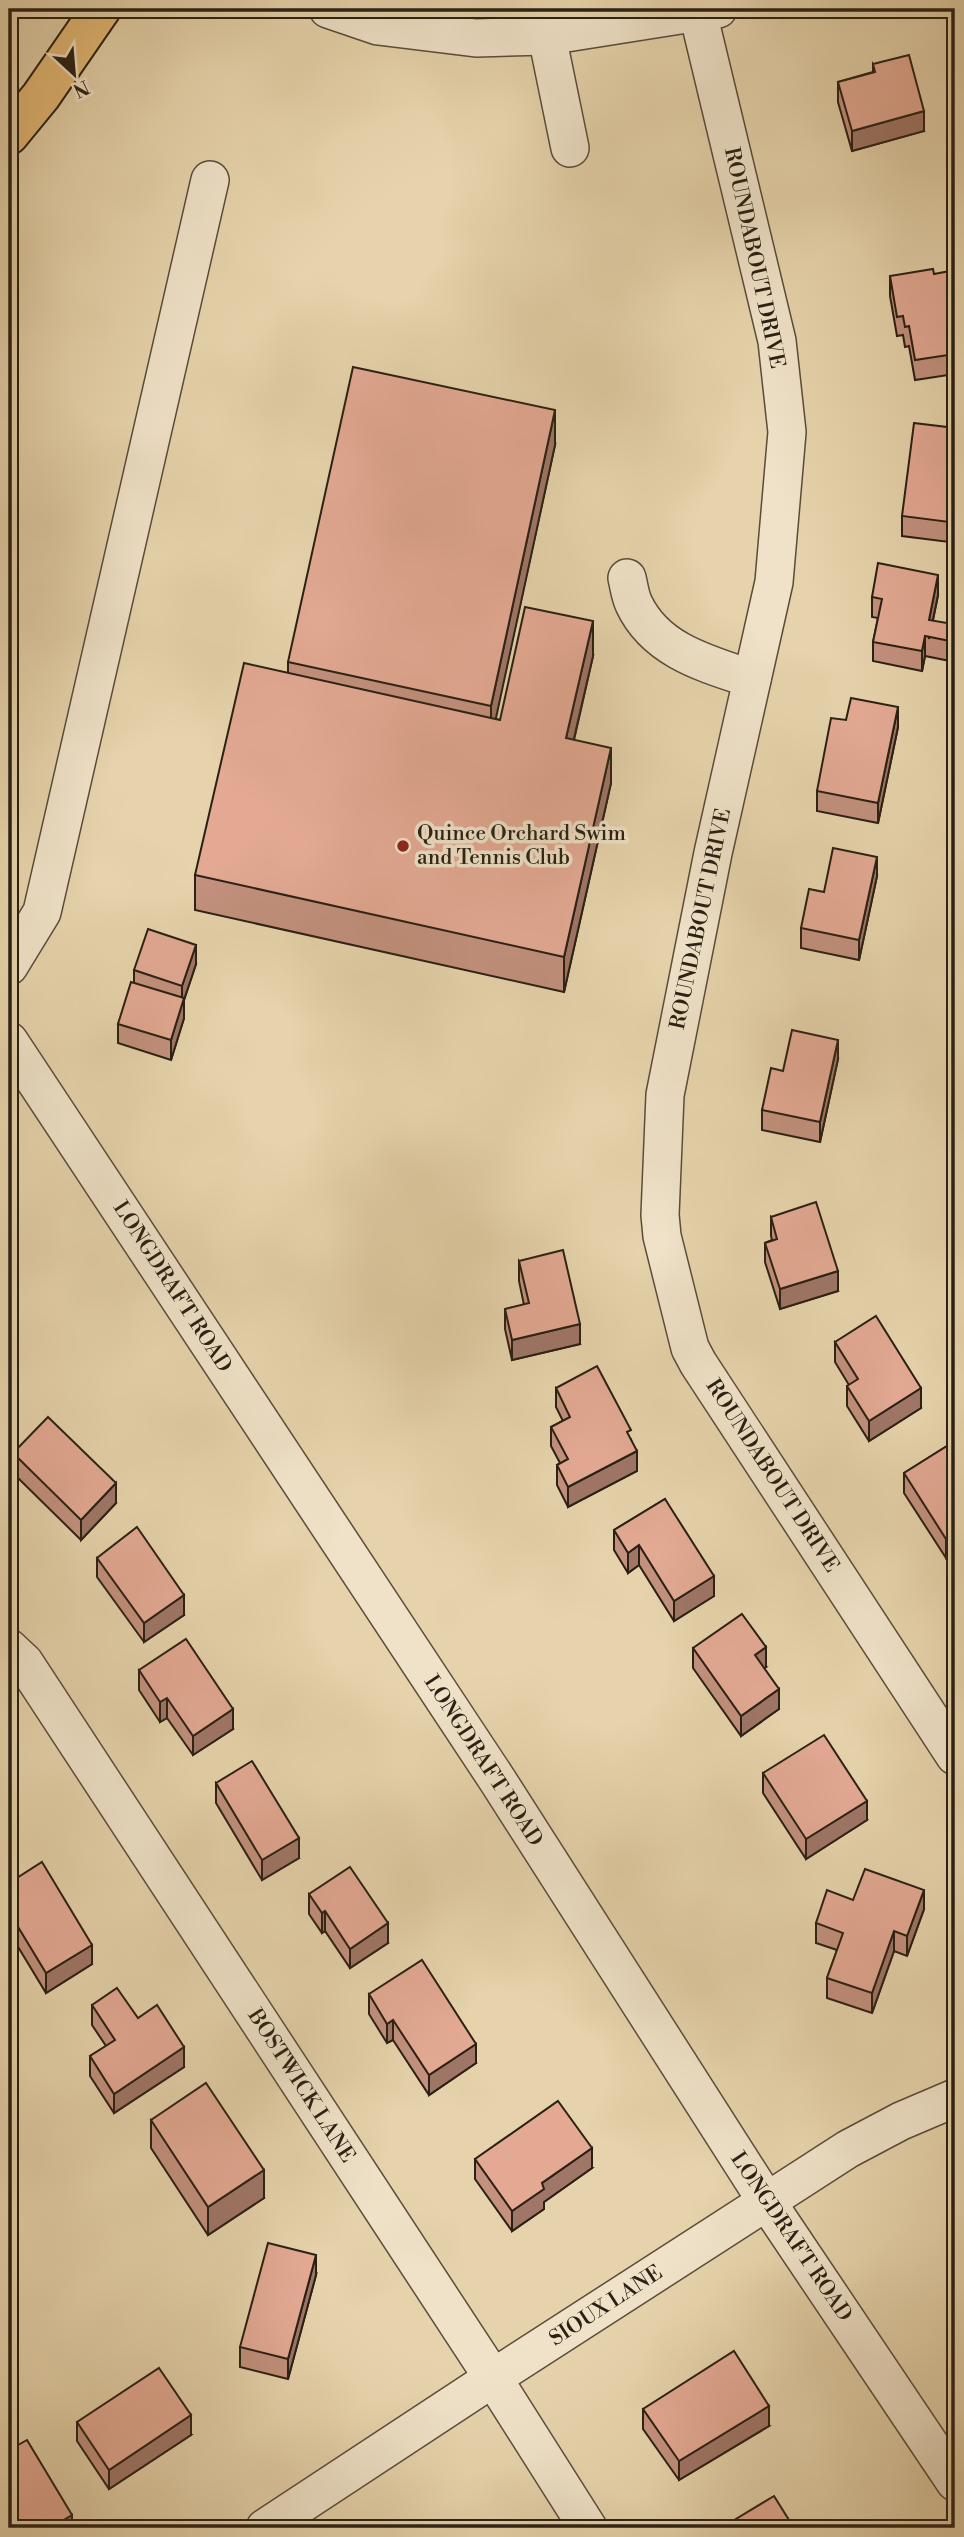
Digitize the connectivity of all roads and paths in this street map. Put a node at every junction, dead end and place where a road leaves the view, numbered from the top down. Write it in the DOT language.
graph roads {
  1 [pos="101,9"];
  2 [pos="328,9"];
  3 [pos="708,11"];
  4 [pos="547,36"];
  5 [pos="9,135"];
  6 [pos="570,148"];
  7 [pos="210,180"];
  8 [pos="627,578"];
  9 [pos="752,679"];
  10 [pos="9,966"];
  11 [pos="9,1041"];
  12 [pos="9,1648"];
  13 [pos="955,1756"];
  14 [pos="955,2098"];
  15 [pos="767,2202"];
  16 [pos="493,2378"];
  17 [pos="955,2482"];
  18 [pos="265,2528"];
  19 [pos="588,2528"];
  1 -- 5 [label="main road"];
  2 -- 4 [label="street"];
  3 -- 4 [label="street"];
  3 -- 9 [label="street, ROUNDABOUT DRIVE"];
  4 -- 6 [label="street"];
  7 -- 10 [label="street"];
  8 -- 9 [label="street"];
  9 -- 13 [label="street, ROUNDABOUT DRIVE"];
  11 -- 15 [label="street, LONGDRAFT ROAD"];
  12 -- 16 [label="street, BOSTWICK LANE"];
  14 -- 15 [label="street, SIOUX LANE"];
  15 -- 16 [label="street, SIOUX LANE"];
  15 -- 17 [label="street, LONGDRAFT ROAD"];
  16 -- 18 [label="street, SIOUX LANE"];
  16 -- 19 [label="street, BOSTWICK LANE"];
}
